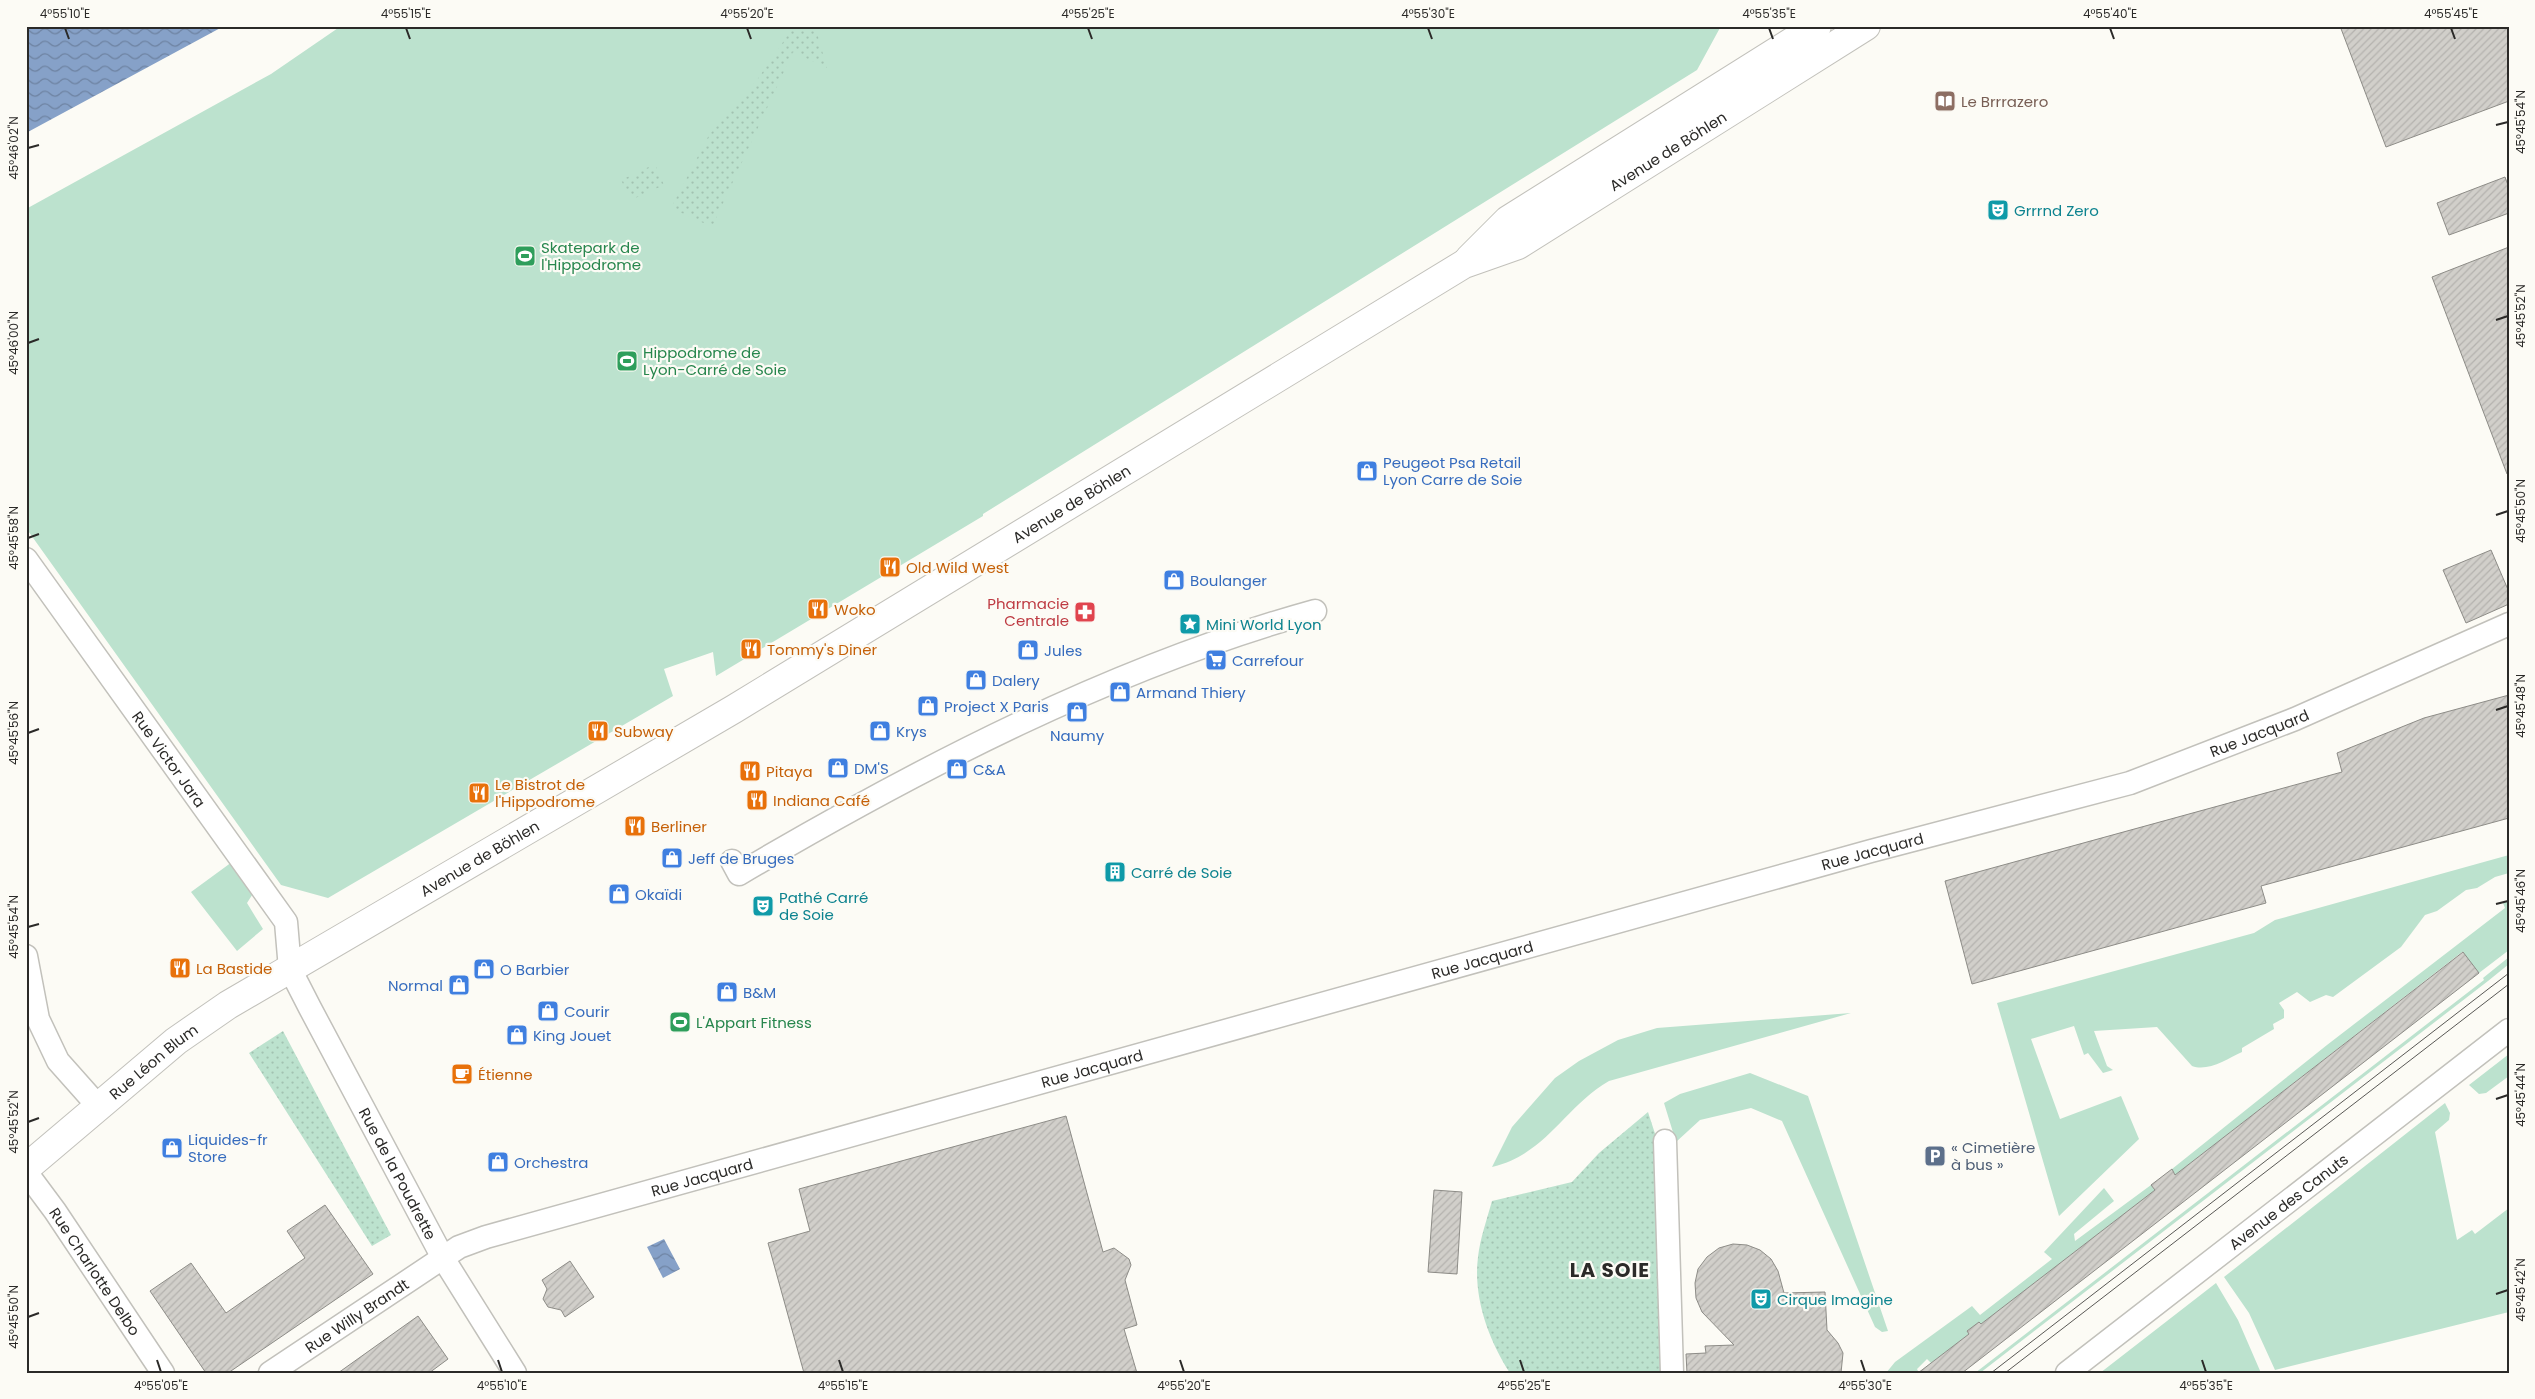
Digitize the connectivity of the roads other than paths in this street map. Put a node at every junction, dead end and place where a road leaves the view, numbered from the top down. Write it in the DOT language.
graph roads {
  1 [pos="1817,26"];
  2 [pos="1866,26"];
  3 [pos="1464,264"];
  4 [pos="26,559"];
  5 [pos="1315,611"];
  6 [pos="2509,624"];
  7 [pos="732,862"];
  8 [pos="26,956"];
  9 [pos="290,968"];
  10 [pos="2509,1030"];
  11 [pos="98,1106"];
  12 [pos="1665,1141"];
  13 [pos="26,1168"];
  14 [pos="26,1172"];
  15 [pos="443,1258"];
  16 [pos="163,1373"];
  17 [pos="270,1373"];
  18 [pos="515,1373"];
  19 [pos="1672,1373"];
  20 [pos="2067,1373"];
  1 -- 3 [label="main road, Avenue de Böhlen"];
  2 -- 3 [label="main road, Avenue de Böhlen"];
  3 -- 9 [label="main road, Avenue de Böhlen"];
  4 -- 9 [label="street, Rue Victor Jara"];
  5 -- 7 [label="street"];
  6 -- 15 [label="street, Rue Jacquard"];
  8 -- 11 [label="street"];
  9 -- 11 [label="main road, Rue Léon Blum"];
  9 -- 15 [label="street, Rue de la Poudrette"];
  10 -- 20 [label="street, Avenue des Canuts"];
  11 -- 13 [label="main road, Rue Léon Blum"];
  12 -- 19 [label="street"];
  14 -- 16 [label="street, Rue Charlotte Delbo"];
  15 -- 17 [label="street, Rue Willy Brandt"];
  15 -- 18 [label="street, Rue de la Poudrette"];
}
